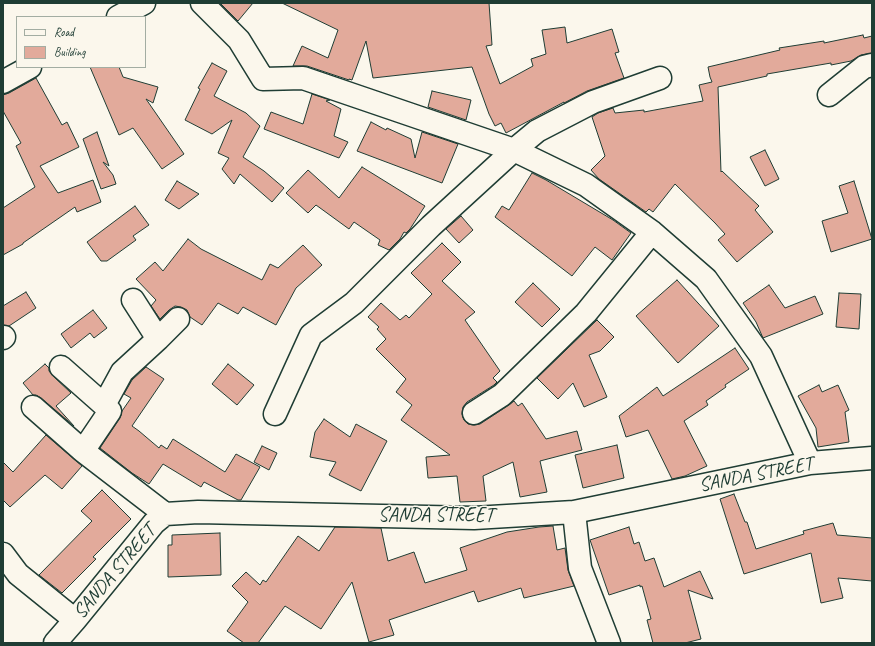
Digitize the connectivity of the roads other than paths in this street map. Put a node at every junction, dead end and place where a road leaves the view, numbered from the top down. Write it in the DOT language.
graph roads {
  1 [pos="144,3"];
  2 [pos="202,3"];
  3 [pos="120,16"];
  4 [pos="872,65"];
  5 [pos="28,68"];
  6 [pos="660,78"];
  7 [pos="3,82"];
  8 [pos="829,95"];
  9 [pos="514,150"];
  10 [pos="652,232"];
  11 [pos="133,300"];
  12 [pos="178,318"];
  13 [pos="158,339"];
  14 [pos="61,367"];
  15 [pos="104,405"];
  16 [pos="33,407"];
  17 [pos="474,413"];
  18 [pos="275,414"];
  19 [pos="83,451"];
  20 [pos="872,458"];
  21 [pos="810,463"];
  22 [pos="574,512"];
  23 [pos="165,514"];
  24 [pos="3,554"];
  25 [pos="75,620"];
  26 [pos="55,643"];
  27 [pos="609,643"];
  1 -- 3 [label="street"];
  2 -- 9 [label="street"];
  4 -- 8 [label="street"];
  5 -- 7 [label="street"];
  6 -- 9 [label="street"];
  9 -- 10 [label="street"];
  9 -- 18 [label="street"];
  10 -- 17 [label="street"];
  10 -- 21 [label="street"];
  11 -- 13 [label="street"];
  12 -- 13 [label="street"];
  13 -- 15 [label="street"];
  14 -- 15 [label="street"];
  15 -- 19 [label="street"];
  16 -- 19 [label="street"];
  19 -- 23 [label="street"];
  20 -- 21 [label="street, SANDA STREET"];
  21 -- 22 [label="street, SANDA STREET"];
  22 -- 23 [label="street, SANDA STREET"];
  22 -- 27 [label="street"];
  23 -- 25 [label="street, SANDA STREET"];
  24 -- 25 [label="street"];
  25 -- 26 [label="street, SANDA STREET"];
}
